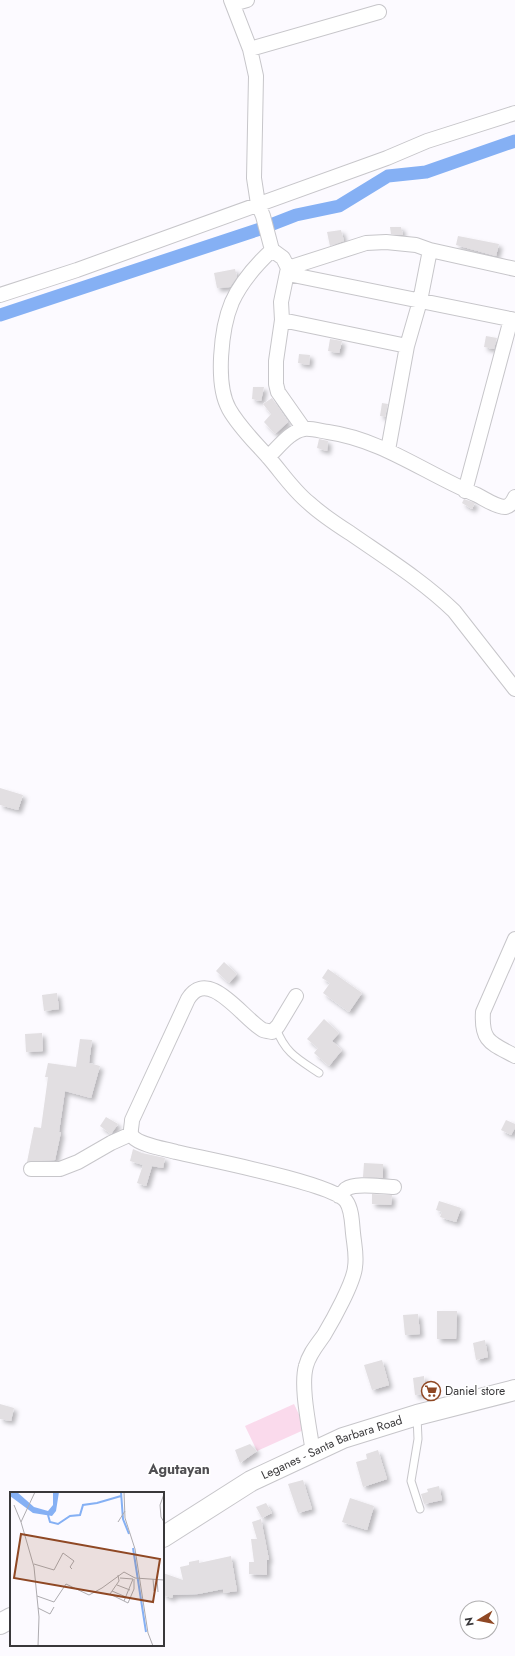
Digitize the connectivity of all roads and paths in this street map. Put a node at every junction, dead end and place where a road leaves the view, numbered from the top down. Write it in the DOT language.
graph roads {
  1 [pos="247,0"];
  2 [pos="232,2"];
  3 [pos="380,12"];
  4 [pos="250,49"];
  5 [pos="515,113"];
  6 [pos="260,210"];
  7 [pos="271,245"];
  8 [pos="430,250"];
  9 [pos="515,269"];
  10 [pos="288,271"];
  11 [pos="0,295"];
  12 [pos="420,301"];
  13 [pos="282,320"];
  14 [pos="513,320"];
  15 [pos="407,346"];
  16 [pos="304,429"];
  17 [pos="388,450"];
  18 [pos="268,457"];
  19 [pos="466,491"];
  20 [pos="515,496"];
  21 [pos="515,689"];
  22 [pos="515,938"];
  23 [pos="296,996"];
  24 [pos="276,1028"];
  25 [pos="515,1056"];
  26 [pos="319,1073"];
  27 [pos="131,1134"];
  28 [pos="31,1169"];
  29 [pos="394,1188"];
  30 [pos="339,1196"];
  31 [pos="515,1390"];
  32 [pos="417,1415"];
  33 [pos="313,1453"];
  34 [pos="420,1509"];
  35 [pos="164,1536"];
  36 [pos="10,1619"];
  37 [pos="0,1624"];
  1 -- 2 [label="street"];
  2 -- 4 [label="street"];
  3 -- 4 [label="street"];
  4 -- 6 [label="street"];
  5 -- 6 [label="street"];
  6 -- 7 [label="street"];
  6 -- 11 [label="street"];
  7 -- 10 [label="street"];
  7 -- 18 [label="street"];
  8 -- 9 [label="street"];
  8 -- 10 [label="street"];
  8 -- 12 [label="street"];
  10 -- 12 [label="street"];
  10 -- 13 [label="street"];
  12 -- 14 [label="street"];
  12 -- 15 [label="street"];
  13 -- 15 [label="street"];
  13 -- 16 [label="street"];
  14 -- 19 [label="street"];
  15 -- 17 [label="street"];
  16 -- 17 [label="street"];
  16 -- 18 [label="street"];
  17 -- 19 [label="street"];
  18 -- 21 [label="street"];
  19 -- 20 [label="street"];
  22 -- 25 [label="street"];
  23 -- 24 [label="street"];
  24 -- 26 [label="lane"];
  24 -- 27 [label="street"];
  27 -- 28 [label="street"];
  27 -- 30 [label="street"];
  29 -- 30 [label="street"];
  30 -- 33 [label="street"];
  31 -- 32 [label="main road, Leganes - Santa Barbara Road"];
  32 -- 33 [label="main road, Leganes - Santa Barbara Road"];
  32 -- 34 [label="lane"];
  33 -- 35 [label="main road, Leganes - Santa Barbara Road"];
  36 -- 37 [label="main road"];
}
